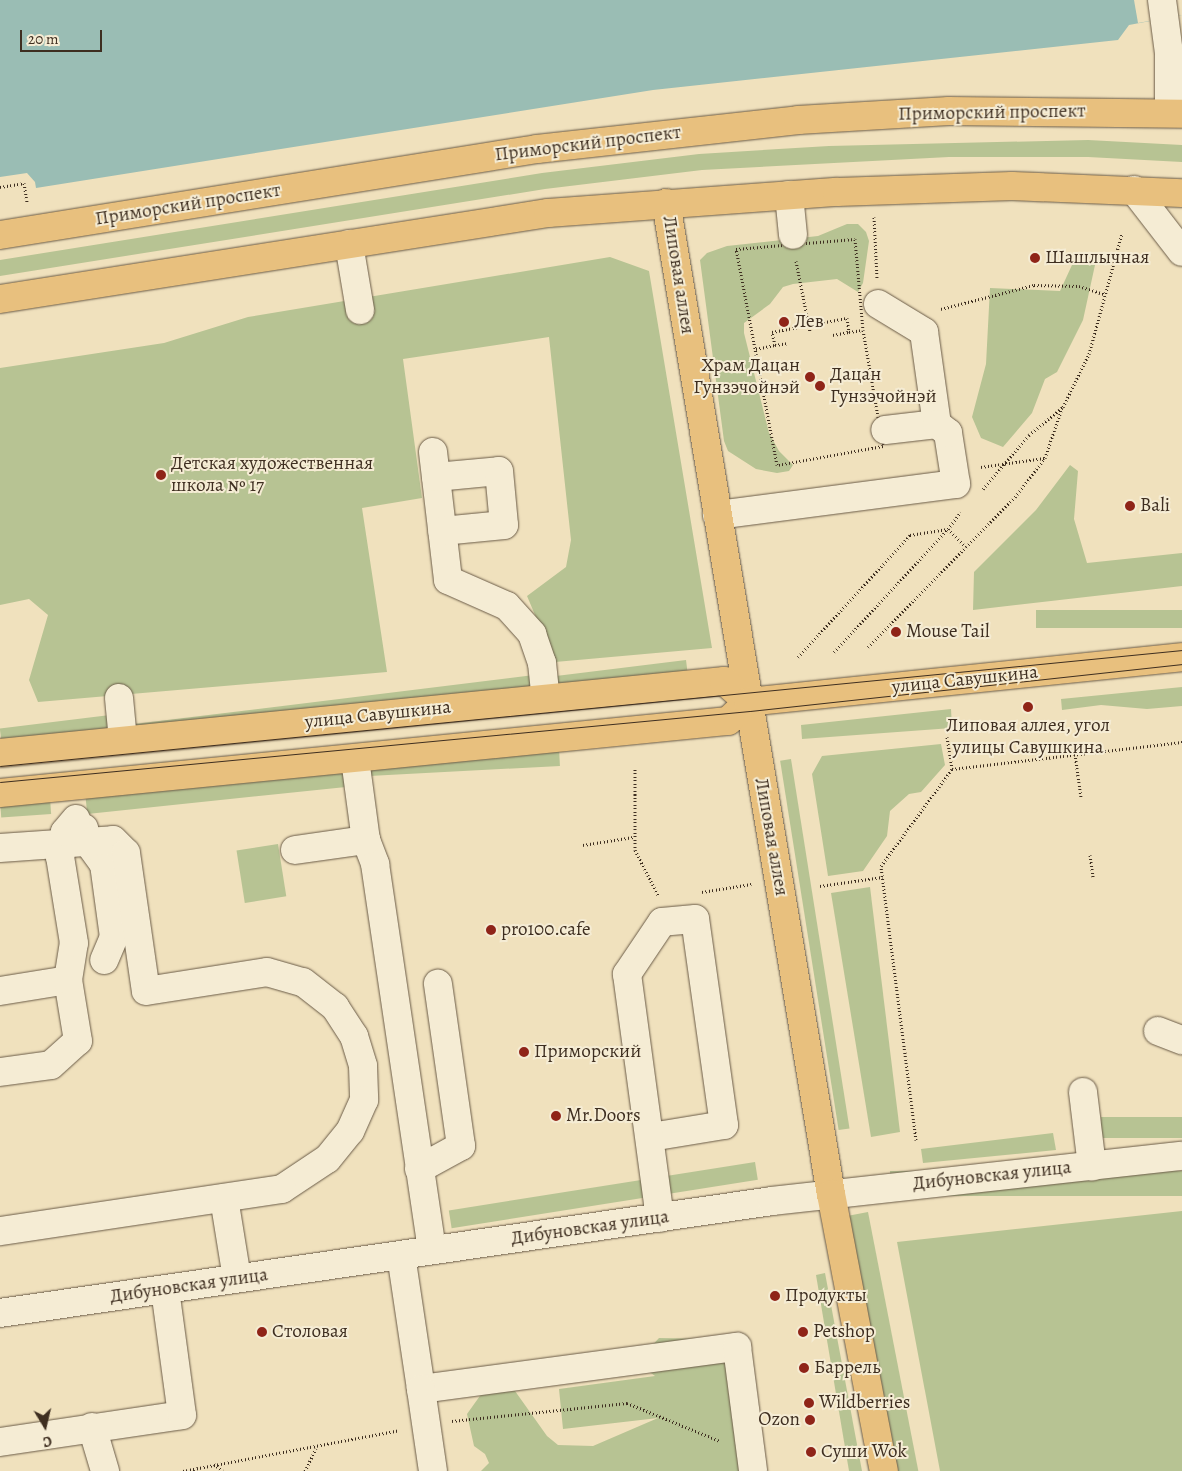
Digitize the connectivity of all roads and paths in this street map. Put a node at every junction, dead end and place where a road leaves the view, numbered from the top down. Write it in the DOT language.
graph roads {
  1 [pos="1164,9"];
  2 [pos="1176,114"];
  3 [pos="0,187"];
  4 [pos="1134,190"];
  5 [pos="1182,193"];
  6 [pos="789,195"];
  7 [pos="666,202"];
  8 [pos="27,203"];
  9 [pos="874,215"];
  10 [pos="1122,233"];
  11 [pos="0,234"];
  12 [pos="793,240"];
  13 [pos="350,244"];
  14 [pos="1182,252"];
  15 [pos="1106,295"];
  16 [pos="0,299"];
  17 [pos="878,304"];
  18 [pos="360,310"];
  19 [pos="934,313"];
  20 [pos="808,326"];
  21 [pos="863,330"];
  22 [pos="810,332"];
  23 [pos="849,332"];
  24 [pos="833,335"];
  25 [pos="789,342"];
  26 [pos="774,345"];
  27 [pos="756,349"];
  28 [pos="1063,407"];
  29 [pos="937,424"];
  30 [pos="885,430"];
  31 [pos="1045,458"];
  32 [pos="1008,463"];
  33 [pos="955,472"];
  34 [pos="980,492"];
  35 [pos="967,506"];
  36 [pos="717,515"];
  37 [pos="948,528"];
  38 [pos="442,531"];
  39 [pos="966,547"];
  40 [pos="868,647"];
  41 [pos="834,652"];
  42 [pos="798,657"];
  43 [pos="1182,657"];
  44 [pos="119,698"];
  45 [pos="546,699"];
  46 [pos="748,702"];
  47 [pos="947,737"];
  48 [pos="123,740"];
  49 [pos="1182,742"];
  50 [pos="0,753"];
  51 [pos="1075,754"];
  52 [pos="356,758"];
  53 [pos="635,766"];
  54 [pos="952,769"];
  55 [pos="74,786"];
  56 [pos="0,793"];
  57 [pos="1081,797"];
  58 [pos="76,834"];
  59 [pos="633,837"];
  60 [pos="366,840"];
  61 [pos="583,845"];
  62 [pos="0,848"];
  63 [pos="295,850"];
  64 [pos="1090,855"];
  65 [pos="882,877"];
  66 [pos="1093,877"];
  67 [pos="753,884"];
  68 [pos="820,886"];
  69 [pos="698,892"];
  70 [pos="662,922"];
  71 [pos="104,960"];
  72 [pos="68,980"];
  73 [pos="438,984"];
  74 [pos="0,991"];
  75 [pos="0,1072"];
  76 [pos="1083,1092"];
  77 [pos="651,1136"];
  78 [pos="916,1140"];
  79 [pos="1182,1156"];
  80 [pos="1092,1166"];
  81 [pos="419,1169"];
  82 [pos="831,1194"];
  83 [pos="224,1198"];
  84 [pos="660,1218"];
  85 [pos="0,1231"];
  86 [pos="432,1250"];
  87 [pos="401,1255"];
  88 [pos="237,1278"];
  89 [pos="165,1290"];
  90 [pos="0,1313"];
  91 [pos="421,1389"];
  92 [pos="426,1424"];
  93 [pos="92,1427"];
  94 [pos="0,1442"];
  95 [pos="316,1447"];
  96 [pos="752,1462"];
  97 [pos="214,1463"];
  98 [pos="105,1471"];
  99 [pos="183,1471"];
  100 [pos="224,1471"];
  101 [pos="305,1471"];
  102 [pos="433,1471"];
  103 [pos="884,1471"];
  1 -- 2 [label="street"];
  2 -- 11 [label="main road, Приморский проспект"];
  3 -- 8 [label="path"];
  4 -- 5 [label="main road"];
  4 -- 6 [label="main road"];
  4 -- 14 [label="street"];
  6 -- 7 [label="main road"];
  6 -- 12 [label="street"];
  7 -- 13 [label="main road"];
  7 -- 36 [label="main road, Липовая аллея"];
  9 -- 17 [label="path"];
  10 -- 15 [label="path"];
  12 -- 20 [label="path"];
  12 -- 21 [label="path"];
  12 -- 27 [label="path"];
  13 -- 16 [label="main road"];
  13 -- 18 [label="street"];
  15 -- 19 [label="path"];
  15 -- 28 [label="path"];
  17 -- 29 [label="street"];
  20 -- 22 [label="path"];
  20 -- 23 [label="path"];
  20 -- 26 [label="path"];
  21 -- 23 [label="path"];
  21 -- 27 [label="path"];
  23 -- 24 [label="path"];
  25 -- 26 [label="path"];
  26 -- 27 [label="path"];
  28 -- 31 [label="path"];
  28 -- 32 [label="path"];
  29 -- 30 [label="street"];
  29 -- 33 [label="street"];
  31 -- 32 [label="path"];
  31 -- 39 [label="path"];
  32 -- 33 [label="path"];
  32 -- 34 [label="path"];
  33 -- 36 [label="street"];
  35 -- 37 [label="path"];
  36 -- 46 [label="main road, Липовая аллея"];
  37 -- 39 [label="path"];
  37 -- 41 [label="path"];
  37 -- 42 [label="path"];
  38 -- 38 [label="street"];
  38 -- 45 [label="street"];
  39 -- 40 [label="path"];
  43 -- 46 [label="main road, улица Савушкина"];
  44 -- 48 [label="street"];
  45 -- 46 [label="main road, улица Савушкина"];
  45 -- 48 [label="main road, улица Савушкина"];
  46 -- 52 [label="main road"];
  46 -- 82 [label="main road, Липовая аллея"];
  47 -- 54 [label="path"];
  48 -- 50 [label="main road, улица Савушкина"];
  49 -- 51 [label="path"];
  51 -- 54 [label="path"];
  51 -- 57 [label="path"];
  52 -- 55 [label="main road"];
  52 -- 60 [label="street"];
  53 -- 59 [label="path"];
  54 -- 65 [label="path"];
  55 -- 56 [label="main road"];
  55 -- 58 [label="street"];
  58 -- 62 [label="street"];
  58 -- 71 [label="street"];
  58 -- 72 [label="street"];
  58 -- 83 [label="street"];
  59 -- 61 [label="path"];
  59 -- 70 [label="path"];
  60 -- 63 [label="street"];
  60 -- 81 [label="street"];
  64 -- 66 [label="path"];
  65 -- 68 [label="path"];
  65 -- 78 [label="path"];
  67 -- 69 [label="path"];
  70 -- 77 [label="street"];
  70 -- 77 [label="street"];
  72 -- 74 [label="street"];
  72 -- 75 [label="street"];
  73 -- 81 [label="street"];
  76 -- 80 [label="street"];
  77 -- 84 [label="street"];
  79 -- 80 [label="street, Дибуновская улица"];
  80 -- 82 [label="street, Дибуновская улица"];
  81 -- 86 [label="street"];
  82 -- 84 [label="street, Дибуновская улица"];
  82 -- 103 [label="main road, Липовая аллея"];
  83 -- 85 [label="street"];
  83 -- 88 [label="street"];
  84 -- 86 [label="street, Дибуновская улица"];
  86 -- 87 [label="street, Дибуновская улица"];
  87 -- 88 [label="street, Дибуновская улица"];
  87 -- 91 [label="street"];
  88 -- 89 [label="street, Дибуновская улица"];
  89 -- 90 [label="street, Дибуновская улица"];
  89 -- 93 [label="street"];
  91 -- 92 [label="street"];
  91 -- 96 [label="street"];
  92 -- 95 [label="path"];
  92 -- 96 [label="path"];
  92 -- 102 [label="street"];
  93 -- 94 [label="street"];
  93 -- 98 [label="street"];
  95 -- 97 [label="path"];
  95 -- 101 [label="path"];
  97 -- 99 [label="path"];
  97 -- 100 [label="path"];
}
